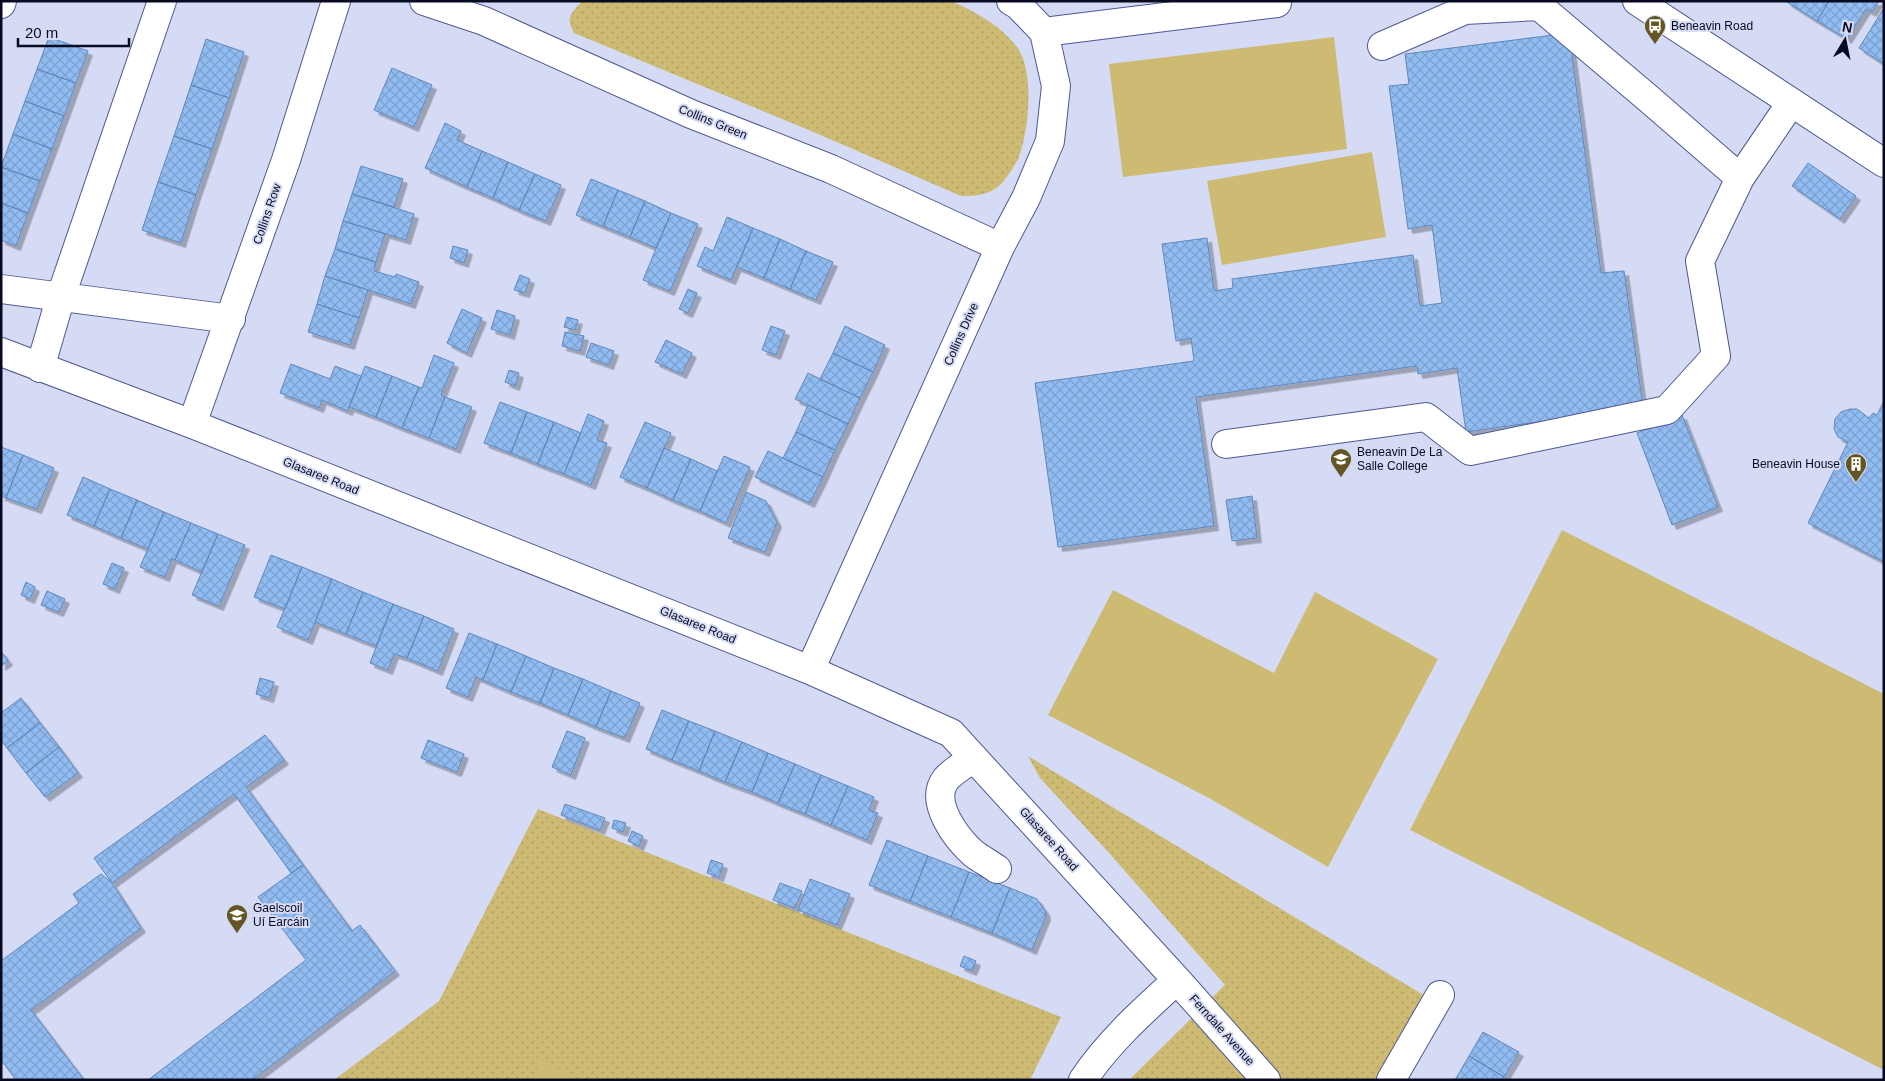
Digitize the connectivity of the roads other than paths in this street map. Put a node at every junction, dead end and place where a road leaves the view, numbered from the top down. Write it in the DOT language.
graph roads {
  1 [pos="162,1"];
  2 [pos="336,1"];
  3 [pos="424,1"];
  4 [pos="1011,1"];
  5 [pos="1637,1"];
  6 [pos="1277,3"];
  7 [pos="491,11"];
  8 [pos="1044,32"];
  9 [pos="1382,46"];
  10 [pos="1791,103"];
  11 [pos="1884,163"];
  12 [pos="1740,178"];
  13 [pos="1000,247"];
  14 [pos="1,289"];
  15 [pos="61,296"];
  16 [pos="231,319"];
  17 [pos="1,352"];
  18 [pos="40,368"];
  19 [pos="192,424"];
  20 [pos="1226,444"];
  21 [pos="810,670"];
  22 [pos="974,758"];
  23 [pos="997,869"];
  24 [pos="1177,980"];
  25 [pos="1440,995"];
  26 [pos="1083,1080"];
  27 [pos="1266,1080"];
  28 [pos="1391,1080"];
  1 -- 15 [label="street"];
  2 -- 16 [label="street, Collins Row"];
  3 -- 7 [label="street, Collins Green"];
  4 -- 8 [label="street"];
  5 -- 10 [label="street"];
  6 -- 8 [label="street"];
  7 -- 13 [label="street, Collins Green"];
  8 -- 13 [label="street, Collins Drive"];
  9 -- 12 [label="street"];
  10 -- 11 [label="street"];
  10 -- 12 [label="street"];
  12 -- 20 [label="street"];
  13 -- 21 [label="street, Collins Drive"];
  14 -- 15 [label="street"];
  15 -- 16 [label="street"];
  15 -- 18 [label="street"];
  16 -- 19 [label="street, Collins Row"];
  17 -- 18 [label="street, Glasaree Road"];
  18 -- 19 [label="street, Glasaree Road"];
  19 -- 21 [label="street, Glasaree Road"];
  21 -- 22 [label="street, Glasaree Road"];
  22 -- 23 [label="street"];
  22 -- 24 [label="street, Glasaree Road"];
  24 -- 26 [label="street"];
  24 -- 27 [label="street, Ferndale Avenue"];
  25 -- 28 [label="street"];
}
